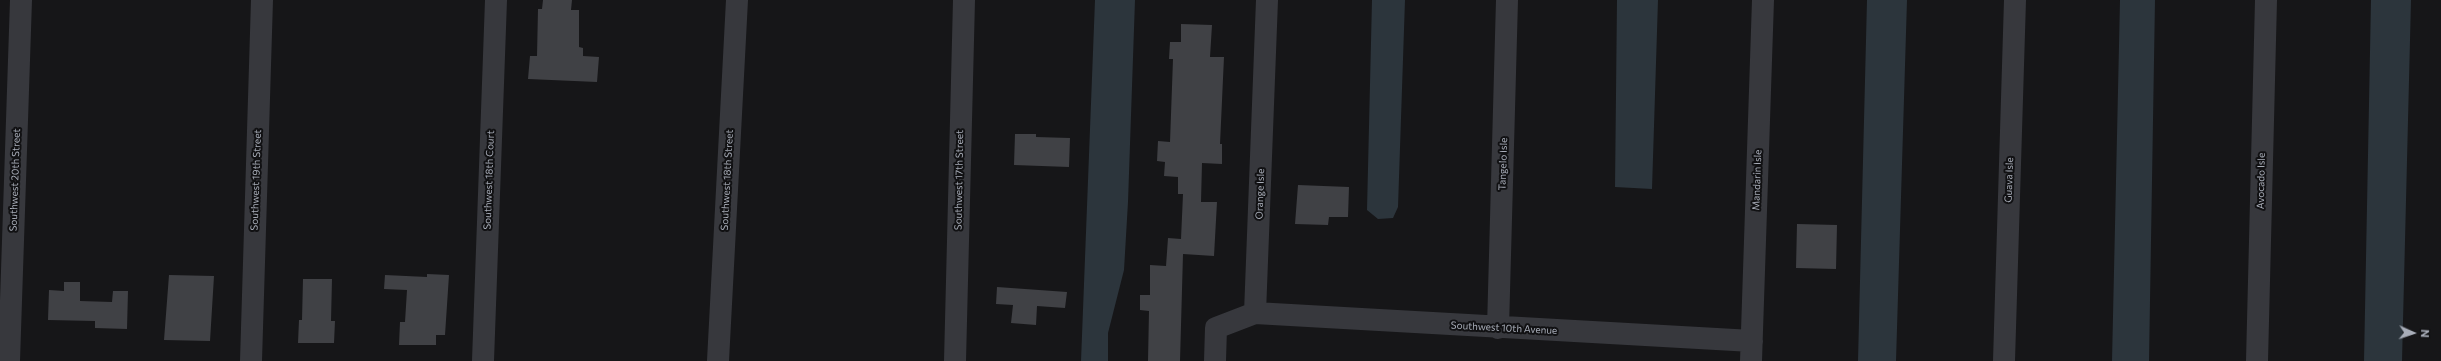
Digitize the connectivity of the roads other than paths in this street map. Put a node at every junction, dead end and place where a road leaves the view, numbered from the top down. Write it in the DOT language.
graph roads {
  1 [pos="21,0"];
  2 [pos="262,0"];
  3 [pos="496,0"];
  4 [pos="737,0"];
  5 [pos="964,0"];
  6 [pos="1267,0"];
  7 [pos="1507,0"];
  8 [pos="1763,0"];
  9 [pos="2015,0"];
  10 [pos="2266,0"];
  11 [pos="1255,313"];
  12 [pos="1498,328"];
  13 [pos="1751,351"];
  14 [pos="9,361"];
  15 [pos="251,361"];
  16 [pos="483,361"];
  17 [pos="718,361"];
  18 [pos="955,361"];
  19 [pos="1215,361"];
  20 [pos="2004,361"];
  21 [pos="2257,361"];
  1 -- 14 [label="street, Southwest 20th Street"];
  2 -- 15 [label="street, Southwest 19th Street"];
  3 -- 16 [label="street, Southwest 18th Court"];
  4 -- 17 [label="street, Southwest 18th Street"];
  5 -- 18 [label="street, Southwest 17th Street"];
  6 -- 11 [label="street, Orange Isle"];
  7 -- 12 [label="street, Tangelo Isle"];
  8 -- 13 [label="street, Mandarin Isle"];
  9 -- 20 [label="street, Guava Isle"];
  10 -- 21 [label="street, Avocado Isle"];
  11 -- 12 [label="street, Southwest 10th Avenue"];
  11 -- 19 [label="street"];
  12 -- 13 [label="street, Southwest 10th Avenue"];
}
